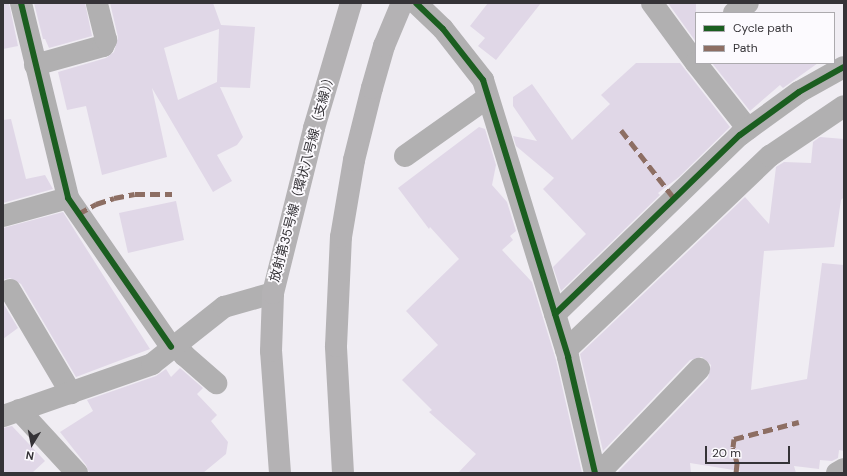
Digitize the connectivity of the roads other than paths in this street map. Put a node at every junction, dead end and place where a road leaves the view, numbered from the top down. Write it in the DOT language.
graph roads {
  1 [pos="21,3"];
  2 [pos="97,3"];
  3 [pos="351,3"];
  4 [pos="402,3"];
  5 [pos="416,3"];
  6 [pos="652,3"];
  7 [pos="748,3"];
  8 [pos="735,12"];
  9 [pos="693,54"];
  10 [pos="35,64"];
  11 [pos="700,64"];
  12 [pos="844,67"];
  13 [pos="488,98"];
  14 [pos="844,106"];
  15 [pos="748,129"];
  16 [pos="405,156"];
  17 [pos="68,198"];
  18 [pos="3,216"];
  19 [pos="10,290"];
  20 [pos="273,293"];
  21 [pos="555,314"];
  22 [pos="174,345"];
  23 [pos="566,350"];
  24 [pos="699,369"];
  25 [pos="216,383"];
  26 [pos="71,393"];
  27 [pos="11,413"];
  28 [pos="844,469"];
  29 [pos="77,473"];
  30 [pos="280,473"];
  31 [pos="343,473"];
  32 [pos="595,473"];
  33 [pos="837,473"];
  1 -- 10 [label="street"];
  2 -- 10 [label="street"];
  3 -- 20 [label="main road, 放射第35号線（環状八号線（支線））"];
  4 -- 31 [label="main road"];
  5 -- 13 [label="street"];
  6 -- 9 [label="street"];
  7 -- 8 [label="street"];
  10 -- 17 [label="street"];
  11 -- 15 [label="street"];
  12 -- 15 [label="street"];
  13 -- 16 [label="street"];
  13 -- 21 [label="street"];
  14 -- 23 [label="street"];
  15 -- 21 [label="street"];
  17 -- 18 [label="street"];
  17 -- 22 [label="street"];
  19 -- 26 [label="street"];
  20 -- 22 [label="street"];
  20 -- 30 [label="main road, 放射第35号線（環状八号線（支線））"];
  21 -- 23 [label="street"];
  22 -- 25 [label="street"];
  22 -- 26 [label="street"];
  23 -- 32 [label="street"];
  24 -- 32 [label="street"];
  26 -- 27 [label="street"];
  27 -- 29 [label="street"];
  28 -- 33 [label="street"];
}
